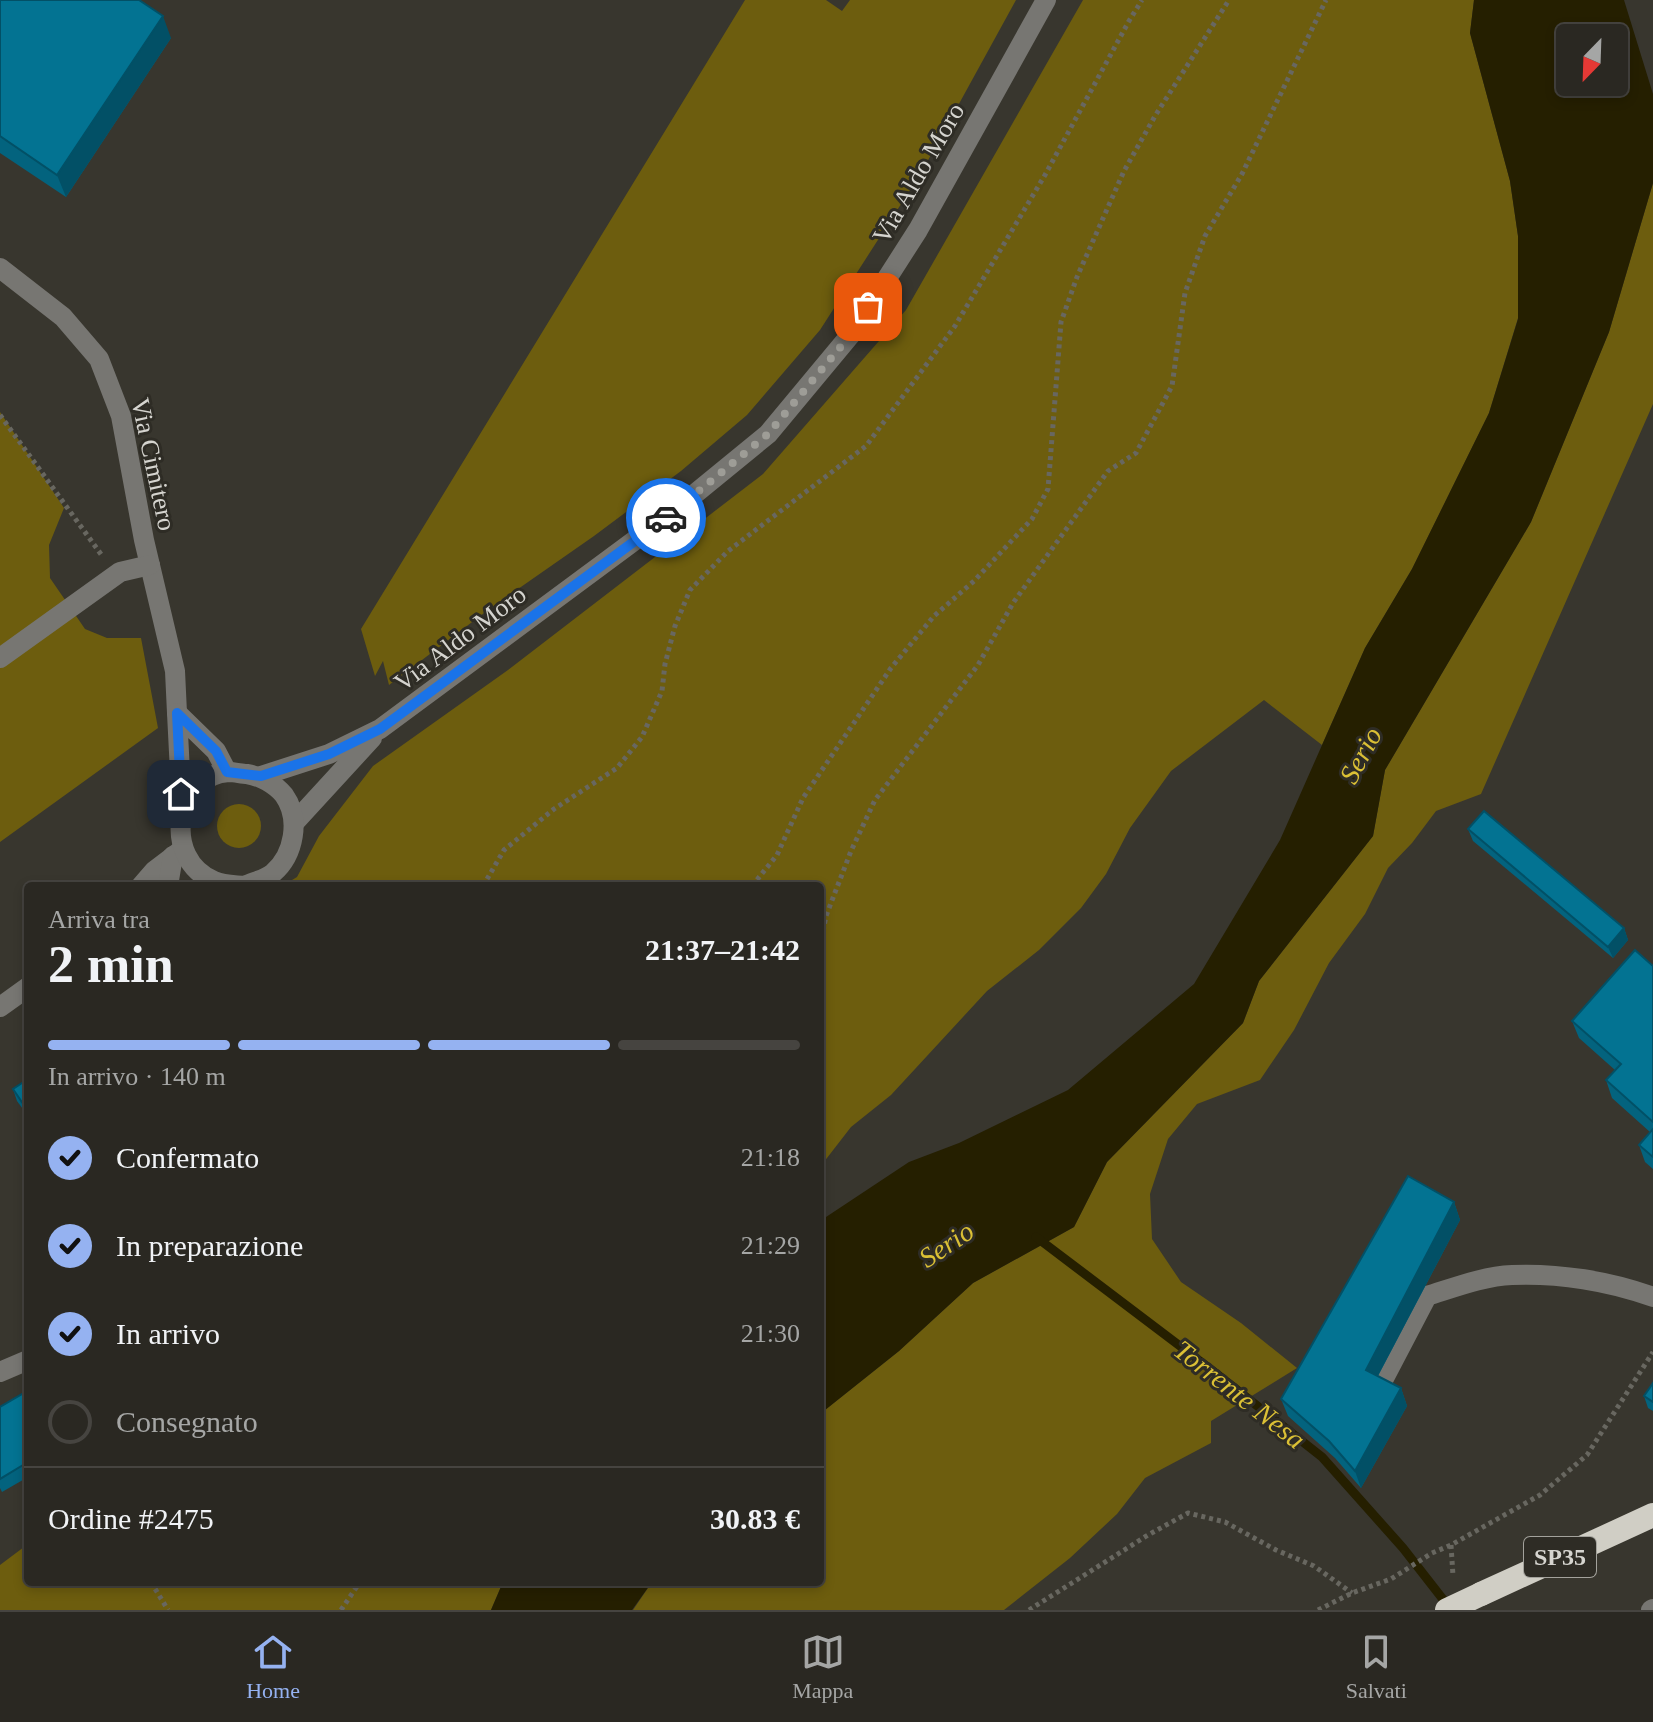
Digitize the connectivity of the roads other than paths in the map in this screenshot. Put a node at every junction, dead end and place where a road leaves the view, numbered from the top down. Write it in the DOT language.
graph roads {
  1 [pos="1046,0"];
  2 [pos="0,268"];
  3 [pos="150,565"];
  4 [pos="0,658"];
  5 [pos="177,713"];
  6 [pos="380,729"];
  7 [pos="227,772"];
  8 [pos="261,776"];
  9 [pos="294,823"];
  10 [pos="178,845"];
  11 [pos="145,882"];
  12 [pos="169,882"];
  13 [pos="210,882"];
  14 [pos="254,882"];
  15 [pos="24,990"];
  16 [pos="0,1007"];
  17 [pos="1653,1297"];
  18 [pos="24,1362"];
  19 [pos="0,1372"];
  20 [pos="1382,1382"];
  21 [pos="1648,1513"];
  22 [pos="1447,1610"];
  1 -- 6 [label="street, Via Aldo Moro"];
  2 -- 3 [label="street, Via Cimitero"];
  3 -- 4 [label="street"];
  3 -- 5 [label="street, Via Cimitero"];
  5 -- 7 [label="street"];
  5 -- 10 [label="street, Via Cimitero"];
  6 -- 8 [label="street, Via Aldo Moro"];
  6 -- 9 [label="street, Via Aldo Moro"];
  7 -- 8 [label="street, Via Aldo Moro"];
  7 -- 10 [label="street"];
  8 -- 9 [label="street"];
  9 -- 14 [label="street, Via Aldo Moro"];
  10 -- 11 [label="street"];
  10 -- 12 [label="street"];
  10 -- 13 [label="street, Via Aldo Moro"];
  15 -- 16 [label="street"];
  17 -- 20 [label="street"];
  18 -- 19 [label="street"];
  21 -- 22 [label="highway, SP35, bridge"];
}
